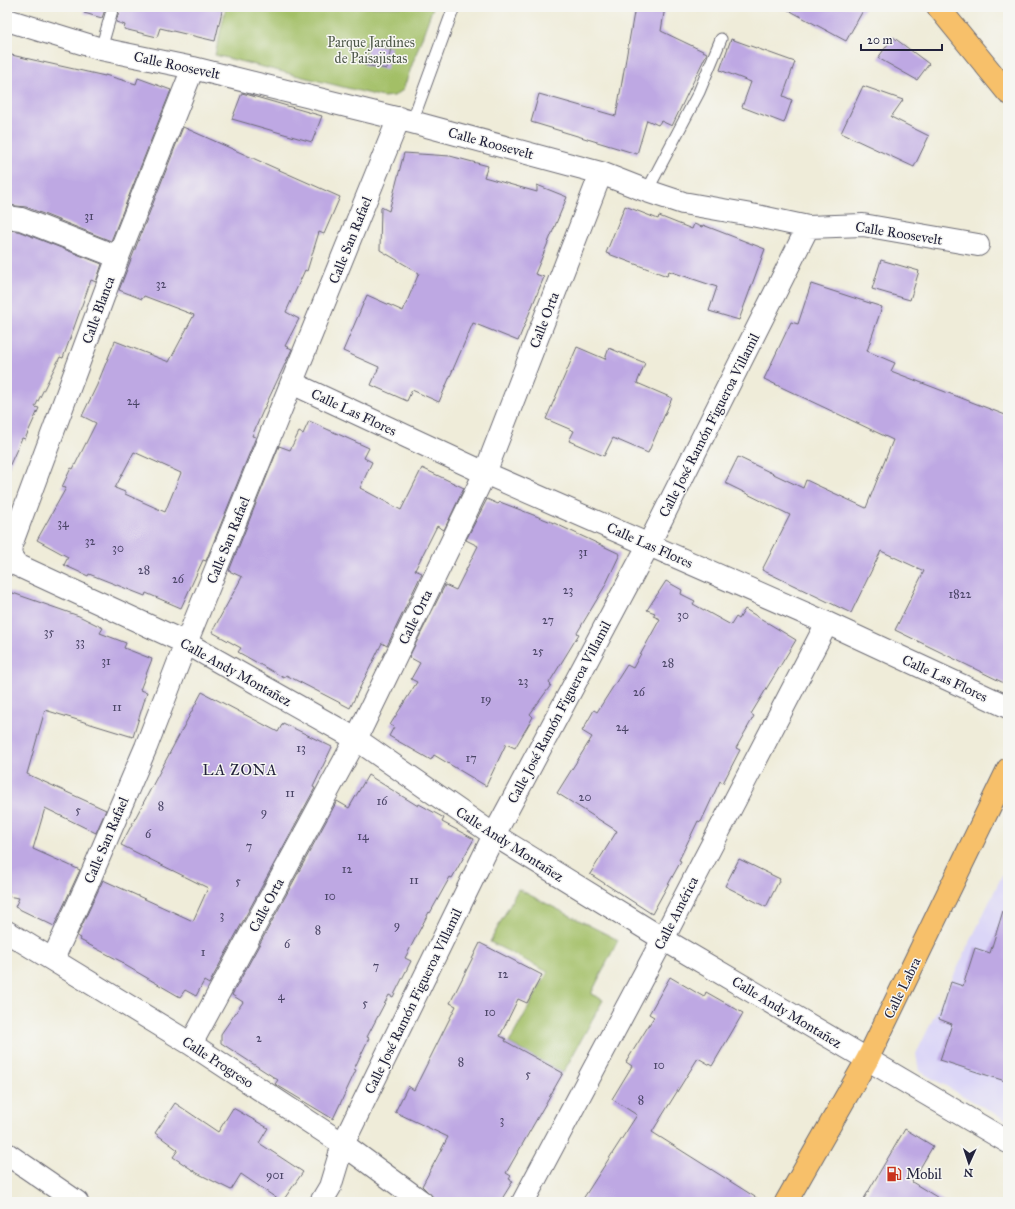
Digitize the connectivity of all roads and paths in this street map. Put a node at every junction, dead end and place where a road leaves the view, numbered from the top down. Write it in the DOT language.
graph roads {
  1 [pos="113,7"];
  2 [pos="454,7"];
  3 [pos="938,7"];
  4 [pos="7,20"];
  5 [pos="721,39"];
  6 [pos="101,49"];
  7 [pos="193,68"];
  8 [pos="1008,93"];
  9 [pos="405,120"];
  10 [pos="601,173"];
  11 [pos="647,191"];
  12 [pos="7,217"];
  13 [pos="808,226"];
  14 [pos="978,245"];
  15 [pos="118,258"];
  16 [pos="292,383"];
  17 [pos="485,473"];
  18 [pos="649,544"];
  19 [pos="10,555"];
  20 [pos="827,623"];
  21 [pos="186,643"];
  22 [pos="1008,707"];
  23 [pos="356,739"];
  24 [pos="1008,769"];
  25 [pos="494,835"];
  26 [pos="7,932"];
  27 [pos="663,939"];
  28 [pos="53,959"];
  29 [pos="191,1044"];
  30 [pos="868,1060"];
  31 [pos="1008,1142"];
  32 [pos="342,1144"];
  33 [pos="7,1154"];
  34 [pos="77,1202"];
  35 [pos="321,1202"];
  36 [pos="422,1202"];
  37 [pos="523,1202"];
  38 [pos="786,1202"];
  1 -- 6 [label="lane"];
  2 -- 9 [label="lane"];
  3 -- 8 [label="main road"];
  4 -- 6 [label="street, Calle Roosevelt"];
  5 -- 11 [label="lane"];
  6 -- 7 [label="street, Calle Roosevelt"];
  7 -- 9 [label="street, Calle Roosevelt"];
  7 -- 15 [label="street, Calle Blanca"];
  9 -- 10 [label="street, Calle Roosevelt"];
  9 -- 16 [label="street, Calle San Rafael"];
  10 -- 11 [label="street, Calle Roosevelt"];
  10 -- 17 [label="street, Calle Orta"];
  11 -- 13 [label="street, Calle Roosevelt"];
  12 -- 15 [label="street"];
  13 -- 14 [label="street, Calle Roosevelt"];
  13 -- 18 [label="street, Calle José Ramón Figueroa Villamil"];
  15 -- 19 [label="street, Calle Blanca"];
  16 -- 17 [label="street, Calle Las Flores"];
  16 -- 21 [label="street, Calle San Rafael"];
  17 -- 18 [label="street, Calle Las Flores"];
  17 -- 23 [label="street, Calle Orta"];
  18 -- 20 [label="street, Calle Las Flores"];
  18 -- 25 [label="street, Calle José Ramón Figueroa Villamil"];
  19 -- 21 [label="street, Calle Andy Montañez"];
  20 -- 22 [label="street, Calle Las Flores"];
  20 -- 27 [label="street, Calle América"];
  21 -- 23 [label="street, Calle Andy Montañez"];
  21 -- 28 [label="street, Calle San Rafael"];
  23 -- 25 [label="street, Calle Andy Montañez"];
  23 -- 29 [label="street, Calle Orta"];
  24 -- 30 [label="main road, Calle Labra"];
  25 -- 27 [label="street, Calle Andy Montañez"];
  25 -- 32 [label="street, Calle José Ramón Figueroa Villamil"];
  26 -- 28 [label="street, Calle Progreso"];
  27 -- 30 [label="street, Calle Andy Montañez"];
  27 -- 37 [label="street, Calle América"];
  28 -- 29 [label="street, Calle Progreso"];
  29 -- 32 [label="street, Calle Progreso"];
  30 -- 31 [label="street, Calle Andy Montañez"];
  30 -- 38 [label="main road, Calle Labra"];
  32 -- 35 [label="street, Calle José Ramón Figueroa Villamil"];
  32 -- 36 [label="street, Calle Progreso"];
  33 -- 34 [label="street"];
}
